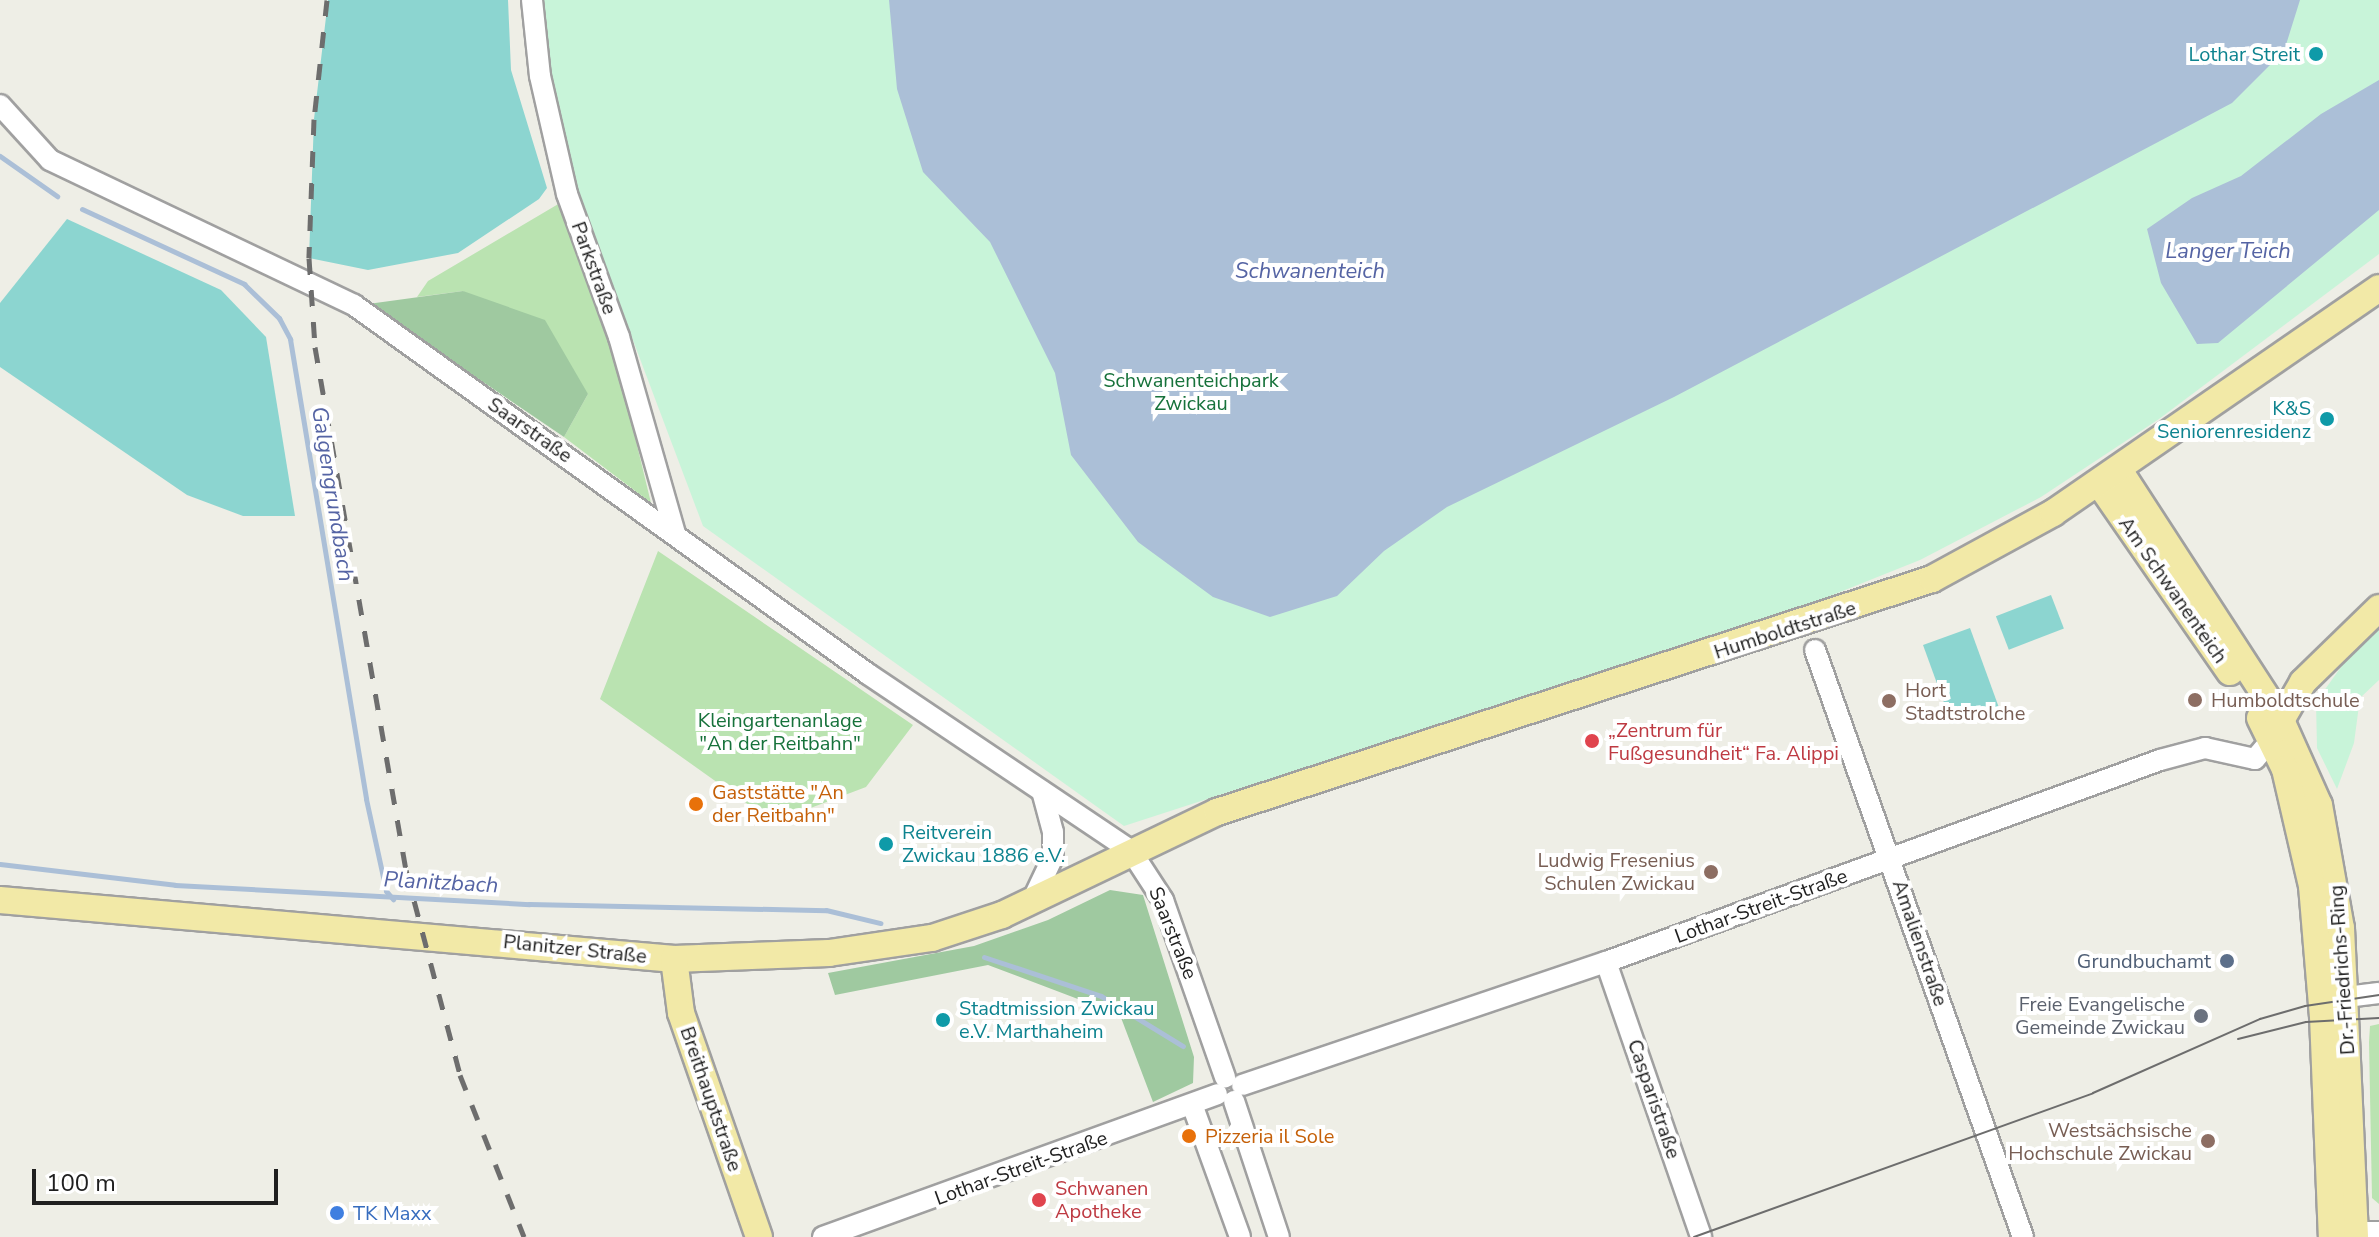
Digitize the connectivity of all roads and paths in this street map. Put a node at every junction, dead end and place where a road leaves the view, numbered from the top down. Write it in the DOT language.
graph roads {
  1 [pos="532,0"];
  2 [pos="0,105"];
  3 [pos="2379,288"];
  4 [pos="2109,476"];
  5 [pos="675,533"];
  6 [pos="2379,608"];
  7 [pos="1815,650"];
  8 [pos="2276,728"];
  9 [pos="1042,791"];
  10 [pos="1131,851"];
  11 [pos="1891,859"];
  12 [pos="0,900"];
  13 [pos="1032,901"];
  14 [pos="674,959"];
  15 [pos="1606,962"];
  16 [pos="2379,993"];
  17 [pos="2346,997"];
  18 [pos="1229,1089"];
  19 [pos="1193,1107"];
  20 [pos="2355,1234"];
  21 [pos="759,1237"];
  22 [pos="823,1237"];
  23 [pos="1240,1237"];
  24 [pos="1279,1237"];
  25 [pos="1701,1237"];
  26 [pos="2023,1237"];
  1 -- 5 [label="street, Parkstraße"];
  2 -- 5 [label="street, Saarstraße"];
  3 -- 4 [label="main road, Humboldtstraße"];
  4 -- 8 [label="main road, Am Schwanenteich"];
  4 -- 10 [label="main road, Humboldtstraße"];
  5 -- 9 [label="street, Saarstraße"];
  6 -- 8 [label="main road"];
  7 -- 11 [label="street, Amalienstraße"];
  8 -- 11 [label="street, Lothar-Streit-Straße"];
  8 -- 17 [label="main road, Dr.-Friedrichs-Ring"];
  8 -- 20 [label="main road, Dr.-Friedrichs-Ring"];
  9 -- 10 [label="street, Saarstraße"];
  9 -- 13 [label="street"];
  10 -- 13 [label="main road, Planitzer Straße"];
  10 -- 18 [label="street, Saarstraße"];
  11 -- 15 [label="street, Lothar-Streit-Straße"];
  11 -- 26 [label="street, Amalienstraße"];
  12 -- 14 [label="main road, Planitzer Straße"];
  13 -- 14 [label="main road, Planitzer Straße"];
  14 -- 21 [label="main road, Breithauptstraße"];
  15 -- 18 [label="street, Lothar-Streit-Straße"];
  15 -- 25 [label="street, Casparistraße"];
  16 -- 17 [label="street"];
  17 -- 20 [label="main road, Dr.-Friedrichs-Ring"];
  18 -- 19 [label="street, Lothar-Streit-Straße"];
  18 -- 24 [label="street, Saarstraße"];
  19 -- 22 [label="street, Lothar-Streit-Straße"];
  19 -- 23 [label="street"];
}
